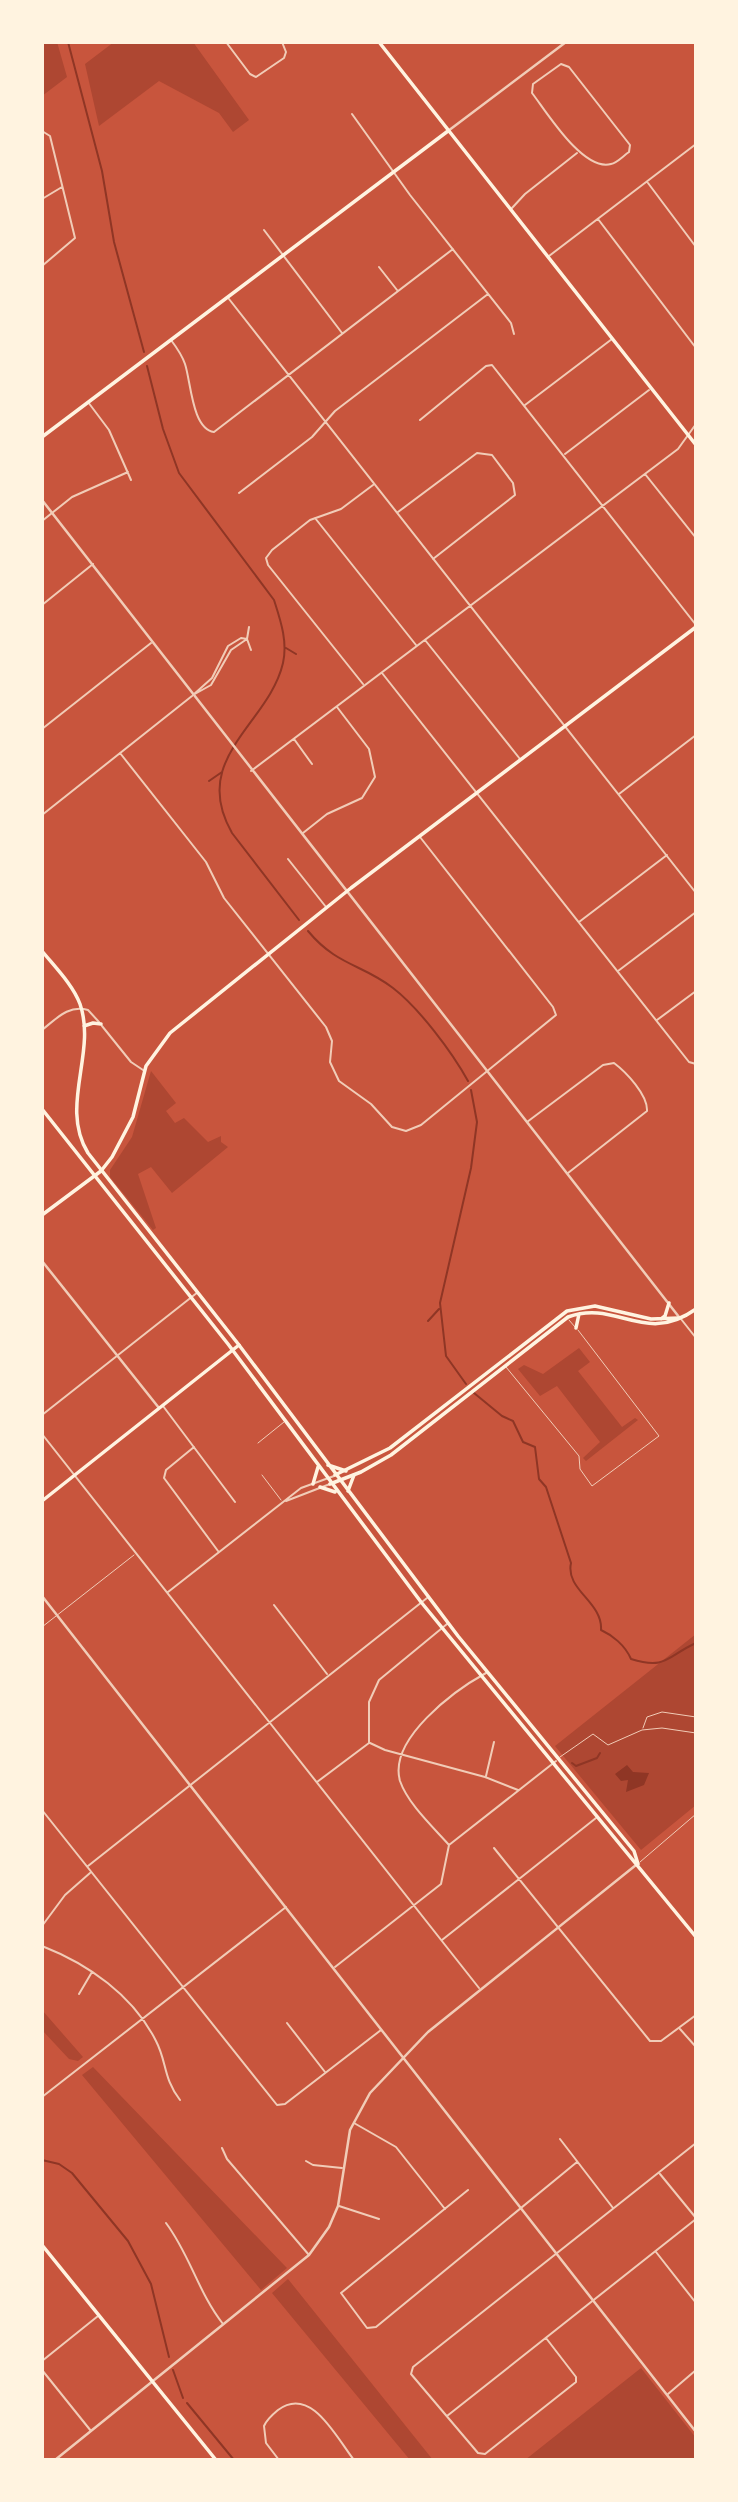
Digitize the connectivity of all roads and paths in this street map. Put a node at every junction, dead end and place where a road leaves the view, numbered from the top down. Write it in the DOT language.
graph roads {
  1 [pos="226,42"];
  2 [pos="282,42"];
  3 [pos="379,42"];
  4 [pos="566,42"];
  5 [pos="352,114"];
  6 [pos="44,131"];
  7 [pos="448,131"];
  8 [pos="696,145"];
  9 [pos="578,152"];
  10 [pos="394,171"];
  11 [pos="647,182"];
  12 [pos="62,187"];
  13 [pos="42,199"];
  14 [pos="510,210"];
  15 [pos="598,219"];
  16 [pos="264,230"];
  17 [pos="696,247"];
  18 [pos="453,249"];
  19 [pos="282,255"];
  20 [pos="548,257"];
  21 [pos="42,266"];
  22 [pos="379,267"];
  23 [pos="398,291"];
  24 [pos="488,294"];
  25 [pos="228,297"];
  26 [pos="342,334"];
  27 [pos="514,334"];
  28 [pos="171,339"];
  29 [pos="612,339"];
  30 [pos="696,348"];
  31 [pos="289,376"];
  32 [pos="651,388"];
  33 [pos="88,402"];
  34 [pos="524,405"];
  35 [pos="420,420"];
  36 [pos="326,423"];
  37 [pos="696,424"];
  38 [pos="689,436"];
  39 [pos="42,437"];
  40 [pos="696,445"];
  41 [pos="564,455"];
  42 [pos="128,472"];
  43 [pos="645,473"];
  44 [pos="131,480"];
  45 [pos="374,484"];
  46 [pos="239,493"];
  47 [pos="42,500"];
  48 [pos="603,505"];
  49 [pos="52,512"];
  50 [pos="397,513"];
  51 [pos="314,517"];
  52 [pos="42,521"];
  53 [pos="696,538"];
  54 [pos="433,559"];
  55 [pos="93,564"];
  56 [pos="42,605"];
  57 [pos="470,606"];
  58 [pos="696,626"];
  59 [pos="249,627"];
  60 [pos="247,639"];
  61 [pos="425,639"];
  62 [pos="152,642"];
  63 [pos="416,646"];
  64 [pos="251,650"];
  65 [pos="224,653"];
  66 [pos="227,656"];
  67 [pos="216,668"];
  68 [pos="220,670"];
  69 [pos="381,672"];
  70 [pos="364,685"];
  71 [pos="193,695"];
  72 [pos="336,706"];
  73 [pos="565,725"];
  74 [pos="42,729"];
  75 [pos="696,735"];
  76 [pos="293,738"];
  77 [pos="120,753"];
  78 [pos="520,760"];
  79 [pos="312,764"];
  80 [pos="251,771"];
  81 [pos="477,792"];
  82 [pos="618,794"];
  83 [pos="42,815"];
  84 [pos="302,834"];
  85 [pos="420,836"];
  86 [pos="667,855"];
  87 [pos="288,859"];
  88 [pos="346,891"];
  89 [pos="696,893"];
  90 [pos="326,907"];
  91 [pos="696,912"];
  92 [pos="579,922"];
  93 [pos="42,951"];
  94 [pos="267,955"];
  95 [pos="618,972"];
  96 [pos="696,991"];
  97 [pos="81,1008"];
  98 [pos="656,1021"];
  99 [pos="101,1024"];
  100 [pos="84,1026"];
  101 [pos="42,1030"];
  102 [pos="694,1064"];
  103 [pos="144,1071"];
  104 [pos="487,1072"];
  105 [pos="42,1109"];
  106 [pos="526,1122"];
  107 [pos="102,1171"];
  108 [pos="567,1174"];
  109 [pos="95,1176"];
  110 [pos="42,1215"];
  111 [pos="42,1261"];
  112 [pos="198,1292"];
  113 [pos="191,1298"];
  114 [pos="669,1303"];
  115 [pos="696,1310"];
  116 [pos="567,1311"];
  117 [pos="579,1313"];
  118 [pos="568,1317"];
  119 [pos="681,1318"];
  120 [pos="659,1320"];
  121 [pos="576,1328"];
  122 [pos="696,1338"];
  123 [pos="239,1345"];
  124 [pos="233,1350"];
  125 [pos="116,1356"];
  126 [pos="500,1361"];
  127 [pos="504,1365"];
  128 [pos="160,1407"];
  129 [pos="42,1415"];
  130 [pos="284,1422"];
  131 [pos="42,1434"];
  132 [pos="258,1443"];
  133 [pos="194,1447"];
  134 [pos="326,1464"];
  135 [pos="318,1467"];
  136 [pos="345,1471"];
  137 [pos="75,1475"];
  138 [pos="262,1475"];
  139 [pos="335,1475"];
  140 [pos="354,1475"];
  141 [pos="326,1478"];
  142 [pos="338,1480"];
  143 [pos="313,1484"];
  144 [pos="330,1484"];
  145 [pos="320,1487"];
  146 [pos="337,1492"];
  147 [pos="348,1493"];
  148 [pos="42,1501"];
  149 [pos="235,1502"];
  150 [pos="282,1502"];
  151 [pos="219,1552"];
  152 [pos="136,1553"];
  153 [pos="167,1593"];
  154 [pos="42,1596"];
  155 [pos="428,1597"];
  156 [pos="421,1602"];
  157 [pos="274,1605"];
  158 [pos="57,1615"];
  159 [pos="449,1623"];
  160 [pos="42,1627"];
  161 [pos="442,1628"];
  162 [pos="487,1672"];
  163 [pos="328,1675"];
  164 [pos="480,1676"];
  165 [pos="696,1717"];
  166 [pos="269,1722"];
  167 [pos="642,1730"];
  168 [pos="696,1733"];
  169 [pos="494,1742"];
  170 [pos="369,1743"];
  171 [pos="403,1755"];
  172 [pos="556,1761"];
  173 [pos="485,1777"];
  174 [pos="316,1782"];
  175 [pos="190,1784"];
  176 [pos="518,1790"];
  177 [pos="42,1810"];
  178 [pos="696,1814"];
  179 [pos="596,1818"];
  180 [pos="449,1845"];
  181 [pos="494,1848"];
  182 [pos="638,1864"];
  183 [pos="87,1866"];
  184 [pos="91,1872"];
  185 [pos="519,1879"];
  186 [pos="413,1905"];
  187 [pos="286,1907"];
  188 [pos="42,1926"];
  189 [pos="559,1928"];
  190 [pos="696,1937"];
  191 [pos="441,1941"];
  192 [pos="42,1946"];
  193 [pos="334,1968"];
  194 [pos="92,1971"];
  195 [pos="182,1988"];
  196 [pos="480,1990"];
  197 [pos="79,1994"];
  198 [pos="696,2015"];
  199 [pos="141,2020"];
  200 [pos="287,2023"];
  201 [pos="679,2028"];
  202 [pos="382,2029"];
  203 [pos="696,2048"];
  204 [pos="404,2057"];
  205 [pos="325,2073"];
  206 [pos="42,2097"];
  207 [pos="180,2100"];
  208 [pos="353,2122"];
  209 [pos="560,2139"];
  210 [pos="696,2143"];
  211 [pos="222,2148"];
  212 [pos="306,2161"];
  213 [pos="577,2162"];
  214 [pos="344,2168"];
  215 [pos="659,2173"];
  216 [pos="468,2190"];
  217 [pos="338,2206"];
  218 [pos="521,2208"];
  219 [pos="445,2209"];
  220 [pos="614,2209"];
  221 [pos="379,2219"];
  222 [pos="696,2219"];
  223 [pos="166,2223"];
  224 [pos="42,2245"];
  225 [pos="656,2251"];
  226 [pos="309,2255"];
  227 [pos="557,2255"];
  228 [pos="696,2294"];
  229 [pos="692,2298"];
  230 [pos="593,2302"];
  231 [pos="696,2303"];
  232 [pos="99,2315"];
  233 [pos="223,2325"];
  234 [pos="546,2338"];
  235 [pos="42,2361"];
  236 [pos="42,2370"];
  237 [pos="696,2370"];
  238 [pos="152,2382"];
  239 [pos="667,2394"];
  240 [pos="447,2417"];
  241 [pos="91,2431"];
  242 [pos="696,2432"];
  243 [pos="55,2460"];
  244 [pos="216,2460"];
  245 [pos="279,2460"];
  246 [pos="355,2460"];
  1 -- 2 [label="street"];
  3 -- 7 [label="main road"];
  4 -- 7 [label="street"];
  5 -- 10 [label="street"];
  6 -- 12 [label="street"];
  7 -- 10 [label="main road"];
  7 -- 14 [label="main road"];
  8 -- 11 [label="street"];
  9 -- 9 [label="street"];
  9 -- 14 [label="street"];
  10 -- 18 [label="street"];
  10 -- 19 [label="main road"];
  11 -- 15 [label="street"];
  11 -- 17 [label="street"];
  12 -- 13 [label="street"];
  12 -- 21 [label="street"];
  14 -- 20 [label="main road"];
  15 -- 20 [label="street"];
  15 -- 30 [label="street"];
  16 -- 19 [label="street"];
  18 -- 23 [label="street"];
  18 -- 24 [label="street"];
  19 -- 25 [label="main road"];
  19 -- 26 [label="street"];
  20 -- 29 [label="main road"];
  22 -- 23 [label="street"];
  23 -- 26 [label="street"];
  24 -- 27 [label="street"];
  24 -- 36 [label="street"];
  25 -- 28 [label="main road"];
  25 -- 31 [label="street"];
  26 -- 31 [label="street"];
  28 -- 31 [label="street"];
  28 -- 33 [label="main road"];
  29 -- 32 [label="main road"];
  29 -- 34 [label="street"];
  31 -- 36 [label="street"];
  32 -- 38 [label="main road"];
  32 -- 41 [label="street"];
  33 -- 39 [label="main road"];
  33 -- 42 [label="street"];
  34 -- 35 [label="street"];
  34 -- 41 [label="street"];
  36 -- 45 [label="street"];
  36 -- 46 [label="street"];
  37 -- 38 [label="street"];
  38 -- 40 [label="main road"];
  38 -- 43 [label="street"];
  41 -- 48 [label="street"];
  42 -- 44 [label="street"];
  42 -- 49 [label="street"];
  43 -- 48 [label="street"];
  43 -- 53 [label="street"];
  45 -- 50 [label="street"];
  45 -- 51 [label="street"];
  47 -- 49 [label="street"];
  48 -- 57 [label="street"];
  48 -- 58 [label="street"];
  49 -- 52 [label="street"];
  49 -- 55 [label="street"];
  50 -- 54 [label="street"];
  50 -- 54 [label="street"];
  51 -- 63 [label="street"];
  51 -- 70 [label="street"];
  54 -- 57 [label="street"];
  55 -- 56 [label="street"];
  55 -- 62 [label="street"];
  57 -- 61 [label="street"];
  57 -- 73 [label="street"];
  58 -- 73 [label="main road"];
  59 -- 60 [label="street"];
  60 -- 64 [label="street"];
  60 -- 65 [label="street"];
  60 -- 66 [label="street"];
  61 -- 63 [label="street"];
  61 -- 78 [label="street"];
  62 -- 71 [label="street"];
  62 -- 74 [label="street"];
  63 -- 69 [label="street"];
  65 -- 66 [label="street"];
  65 -- 67 [label="street"];
  66 -- 68 [label="street"];
  67 -- 68 [label="street"];
  67 -- 71 [label="street"];
  68 -- 71 [label="street"];
  69 -- 70 [label="street"];
  69 -- 81 [label="street"];
  70 -- 72 [label="street"];
  71 -- 77 [label="street"];
  71 -- 80 [label="street"];
  72 -- 76 [label="street"];
  72 -- 84 [label="street"];
  73 -- 78 [label="main road"];
  73 -- 82 [label="street"];
  75 -- 82 [label="street"];
  76 -- 79 [label="street"];
  76 -- 80 [label="street"];
  77 -- 83 [label="street"];
  77 -- 94 [label="street"];
  78 -- 81 [label="main road"];
  80 -- 84 [label="street"];
  81 -- 85 [label="main road"];
  81 -- 92 [label="street"];
  82 -- 86 [label="street"];
  84 -- 88 [label="street"];
  85 -- 88 [label="main road"];
  85 -- 104 [label="street"];
  86 -- 89 [label="street"];
  86 -- 92 [label="street"];
  87 -- 90 [label="street"];
  88 -- 90 [label="main road"];
  88 -- 104 [label="street"];
  90 -- 94 [label="main road"];
  91 -- 95 [label="street"];
  92 -- 95 [label="street"];
  93 -- 97 [label="main road"];
  94 -- 103 [label="main road"];
  94 -- 104 [label="street"];
  95 -- 98 [label="street"];
  96 -- 98 [label="street"];
  97 -- 99 [label="street"];
  97 -- 100 [label="main road"];
  97 -- 101 [label="street"];
  98 -- 102 [label="street"];
  99 -- 100 [label="main road"];
  99 -- 103 [label="street"];
  100 -- 107 [label="main road"];
  103 -- 107 [label="main road"];
  104 -- 106 [label="street"];
  105 -- 109 [label="main road"];
  106 -- 108 [label="street"];
  106 -- 108 [label="street"];
  107 -- 109 [label="main road"];
  107 -- 112 [label="main road"];
  108 -- 114 [label="street"];
  109 -- 110 [label="main road"];
  109 -- 113 [label="main road"];
  111 -- 125 [label="street"];
  112 -- 113 [label="street"];
  112 -- 123 [label="main road"];
  113 -- 124 [label="main road"];
  113 -- 125 [label="street"];
  114 -- 119 [label="street"];
  114 -- 120 [label="main road"];
  115 -- 119 [label="main road"];
  116 -- 118 [label="lane"];
  116 -- 120 [label="main road"];
  116 -- 126 [label="main road"];
  117 -- 118 [label="main road"];
  117 -- 119 [label="main road"];
  117 -- 121 [label="main road"];
  118 -- 121 [label="lane"];
  118 -- 127 [label="main road"];
  119 -- 120 [label="main road"];
  119 -- 122 [label="street"];
  121 -- 127 [label="lane"];
  123 -- 124 [label="main road"];
  123 -- 134 [label="main road"];
  124 -- 128 [label="main road"];
  124 -- 130 [label="main road"];
  125 -- 128 [label="street"];
  125 -- 129 [label="street"];
  126 -- 127 [label="lane"];
  126 -- 136 [label="main road"];
  127 -- 140 [label="main road"];
  128 -- 133 [label="street"];
  128 -- 137 [label="main road"];
  130 -- 132 [label="lane"];
  130 -- 135 [label="main road"];
  131 -- 137 [label="street"];
  133 -- 149 [label="street"];
  133 -- 151 [label="street"];
  134 -- 136 [label="main road"];
  134 -- 139 [label="main road"];
  135 -- 141 [label="main road"];
  135 -- 143 [label="main road"];
  136 -- 139 [label="main road"];
  137 -- 148 [label="main road"];
  137 -- 152 [label="street"];
  138 -- 150 [label="lane"];
  139 -- 141 [label="street"];
  139 -- 142 [label="main road"];
  140 -- 142 [label="main road"];
  140 -- 147 [label="main road"];
  141 -- 143 [label="street"];
  141 -- 144 [label="main road"];
  142 -- 144 [label="main road"];
  142 -- 147 [label="main road"];
  143 -- 150 [label="street"];
  144 -- 145 [label="street"];
  144 -- 146 [label="main road"];
  145 -- 146 [label="main road"];
  145 -- 150 [label="street"];
  146 -- 156 [label="main road"];
  147 -- 155 [label="main road"];
  150 -- 151 [label="street"];
  151 -- 153 [label="street"];
  152 -- 153 [label="street"];
  152 -- 158 [label="lane"];
  153 -- 166 [label="street"];
  154 -- 158 [label="street"];
  155 -- 156 [label="street"];
  155 -- 159 [label="main road"];
  156 -- 161 [label="main road"];
  156 -- 163 [label="street"];
  157 -- 163 [label="street"];
  158 -- 160 [label="lane"];
  158 -- 175 [label="street"];
  159 -- 161 [label="street"];
  159 -- 162 [label="main road"];
  161 -- 164 [label="main road"];
  161 -- 170 [label="street"];
  162 -- 164 [label="street"];
  162 -- 172 [label="main road"];
  163 -- 166 [label="street"];
  164 -- 171 [label="street"];
  164 -- 172 [label="main road"];
  165 -- 167 [label="lane"];
  166 -- 174 [label="street"];
  166 -- 175 [label="street"];
  167 -- 168 [label="lane"];
  167 -- 172 [label="lane"];
  169 -- 173 [label="street"];
  170 -- 171 [label="street"];
  170 -- 174 [label="street"];
  171 -- 173 [label="street"];
  171 -- 180 [label="street"];
  172 -- 176 [label="street"];
  172 -- 179 [label="main road"];
  172 -- 182 [label="main road"];
  173 -- 176 [label="street"];
  174 -- 186 [label="street"];
  175 -- 183 [label="street"];
  175 -- 187 [label="street"];
  176 -- 180 [label="street"];
  177 -- 183 [label="street"];
  178 -- 182 [label="lane"];
  179 -- 182 [label="main road"];
  179 -- 185 [label="street"];
  180 -- 186 [label="street"];
  181 -- 185 [label="street"];
  182 -- 189 [label="street"];
  182 -- 190 [label="main road"];
  183 -- 184 [label="street"];
  184 -- 188 [label="street"];
  184 -- 195 [label="street"];
  185 -- 189 [label="street"];
  185 -- 191 [label="street"];
  186 -- 191 [label="street"];
  186 -- 193 [label="street"];
  187 -- 193 [label="street"];
  187 -- 195 [label="street"];
  189 -- 196 [label="street"];
  189 -- 201 [label="street"];
  191 -- 196 [label="street"];
  192 -- 194 [label="street"];
  193 -- 202 [label="street"];
  194 -- 197 [label="street"];
  194 -- 199 [label="street"];
  195 -- 199 [label="street"];
  195 -- 205 [label="street"];
  196 -- 204 [label="street"];
  198 -- 201 [label="street"];
  199 -- 206 [label="street"];
  199 -- 207 [label="street"];
  200 -- 205 [label="street"];
  201 -- 203 [label="street"];
  202 -- 204 [label="street"];
  202 -- 205 [label="street"];
  204 -- 208 [label="street"];
  204 -- 218 [label="street"];
  208 -- 214 [label="street"];
  208 -- 219 [label="street"];
  209 -- 213 [label="street"];
  210 -- 215 [label="street"];
  211 -- 226 [label="street"];
  212 -- 214 [label="street"];
  213 -- 218 [label="street"];
  213 -- 220 [label="street"];
  214 -- 217 [label="street"];
  215 -- 220 [label="street"];
  215 -- 222 [label="street"];
  216 -- 219 [label="street"];
  217 -- 221 [label="street"];
  217 -- 226 [label="street"];
  218 -- 219 [label="street"];
  218 -- 227 [label="street"];
  220 -- 227 [label="street"];
  222 -- 225 [label="street"];
  223 -- 233 [label="street"];
  224 -- 232 [label="main road"];
  225 -- 229 [label="street"];
  225 -- 230 [label="street"];
  226 -- 233 [label="street"];
  227 -- 230 [label="street"];
  227 -- 240 [label="street"];
  228 -- 229 [label="street"];
  229 -- 231 [label="street"];
  230 -- 234 [label="street"];
  230 -- 239 [label="street"];
  232 -- 235 [label="street"];
  232 -- 238 [label="main road"];
  233 -- 238 [label="street"];
  234 -- 240 [label="street"];
  234 -- 240 [label="street"];
  236 -- 241 [label="street"];
  237 -- 239 [label="street"];
  238 -- 241 [label="street"];
  238 -- 244 [label="main road"];
  239 -- 242 [label="street"];
  241 -- 243 [label="street"];
  245 -- 246 [label="street"];
}
